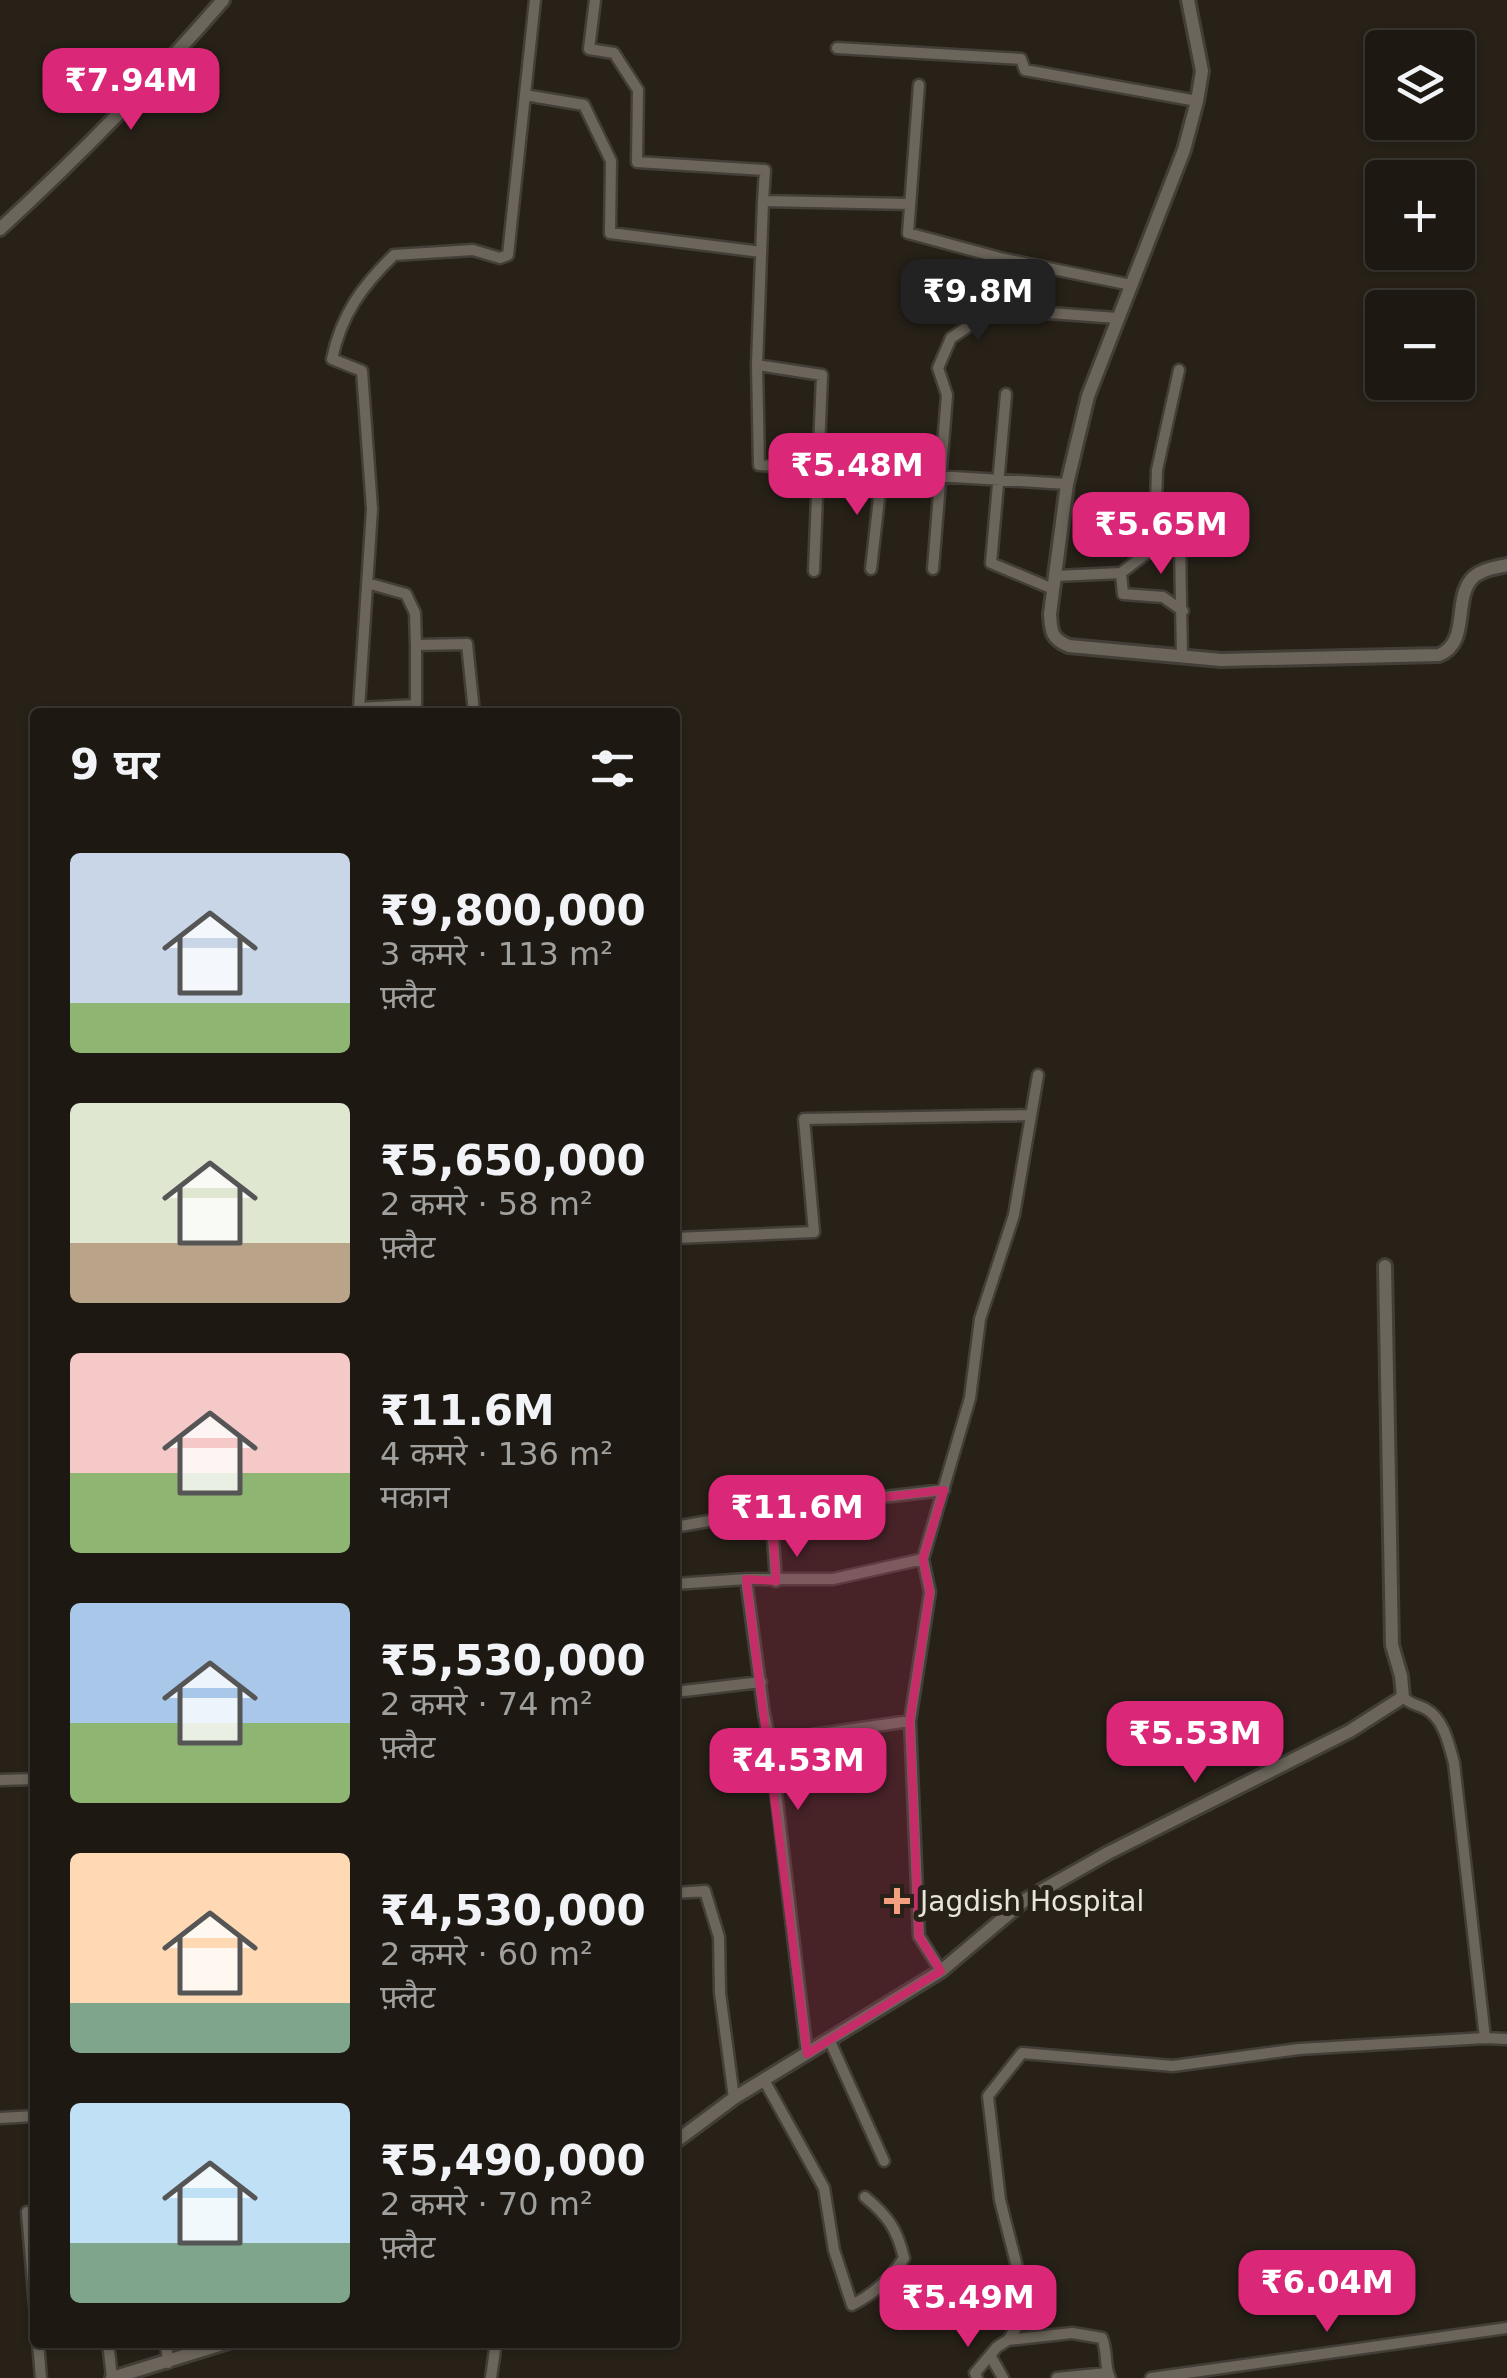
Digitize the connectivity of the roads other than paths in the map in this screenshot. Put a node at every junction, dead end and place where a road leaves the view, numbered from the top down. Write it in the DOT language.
graph roads {
  1 [pos="224,0"];
  2 [pos="535,0"];
  3 [pos="596,0"];
  4 [pos="1188,0"];
  5 [pos="837,48"];
  6 [pos="920,86"];
  7 [pos="525,95"];
  8 [pos="1196,102"];
  9 [pos="762,201"];
  10 [pos="910,204"];
  11 [pos="0,229"];
  12 [pos="761,252"];
  13 [pos="1131,284"];
  14 [pos="1117,318"];
  15 [pos="757,365"];
  16 [pos="1179,370"];
  17 [pos="1006,394"];
  18 [pos="818,468"];
  19 [pos="882,472"];
  20 [pos="940,476"];
  21 [pos="998,479"];
  22 [pos="1066,484"];
  23 [pos="1160,543"];
  24 [pos="1507,565"];
  25 [pos="872,568"];
  26 [pos="933,569"];
  27 [pos="814,571"];
  28 [pos="1121,574"];
  29 [pos="1054,582"];
  30 [pos="367,583"];
  31 [pos="1182,611"];
  32 [pos="416,645"];
  33 [pos="1182,657"];
  34 [pos="474,708"];
  35 [pos="1038,1075"];
  36 [pos="1030,1115"];
  37 [pos="680,1238"];
  38 [pos="1384,1266"];
  39 [pos="944,1490"];
  40 [pos="771,1510"];
  41 [pos="680,1527"];
  42 [pos="923,1559"];
  43 [pos="746,1579"];
  44 [pos="776,1581"];
  45 [pos="680,1584"];
  46 [pos="761,1682"];
  47 [pos="680,1691"];
  48 [pos="1403,1697"];
  49 [pos="910,1721"];
  50 [pos="770,1741"];
  51 [pos="30,1779"];
  52 [pos="0,1780"];
  53 [pos="680,1892"];
  54 [pos="941,1971"];
  55 [pos="1485,2038"];
  56 [pos="829,2039"];
  57 [pos="1507,2040"];
  58 [pos="807,2054"];
  59 [pos="764,2080"];
  60 [pos="734,2098"];
  61 [pos="30,2116"];
  62 [pos="0,2118"];
  63 [pos="680,2138"];
  64 [pos="884,2161"];
  65 [pos="866,2198"];
  66 [pos="27,2212"];
  67 [pos="30,2247"];
  68 [pos="1507,2328"];
  69 [pos="1008,2340"];
  70 [pos="39,2348"];
  71 [pos="109,2348"];
  72 [pos="167,2348"];
  73 [pos="211,2348"];
  74 [pos="495,2348"];
  75 [pos="990,2355"];
  76 [pos="168,2362"];
  77 [pos="1108,2375"];
  78 [pos="42,2378"];
  79 [pos="112,2378"];
  80 [pos="491,2378"];
  81 [pos="978,2378"];
  82 [pos="1002,2378"];
  83 [pos="1057,2378"];
  84 [pos="1152,2378"];
  1 -- 11 [label="street"];
  2 -- 7 [label="street"];
  3 -- 9 [label="street"];
  4 -- 8 [label="street"];
  5 -- 8 [label="street"];
  6 -- 10 [label="street"];
  7 -- 12 [label="street"];
  7 -- 30 [label="street"];
  8 -- 13 [label="street"];
  9 -- 10 [label="street"];
  9 -- 12 [label="street"];
  10 -- 13 [label="street"];
  12 -- 15 [label="street"];
  13 -- 14 [label="street"];
  14 -- 20 [label="street"];
  14 -- 22 [label="street"];
  15 -- 18 [label="street"];
  15 -- 18 [label="street"];
  16 -- 23 [label="street"];
  17 -- 21 [label="street"];
  18 -- 19 [label="street"];
  18 -- 27 [label="street"];
  19 -- 20 [label="street"];
  19 -- 25 [label="street"];
  20 -- 21 [label="street"];
  20 -- 26 [label="street"];
  21 -- 22 [label="street"];
  21 -- 29 [label="street"];
  22 -- 29 [label="street"];
  23 -- 28 [label="street"];
  23 -- 31 [label="street"];
  24 -- 33 [label="street"];
  28 -- 29 [label="street"];
  28 -- 31 [label="street"];
  29 -- 33 [label="street"];
  30 -- 32 [label="street"];
  30 -- 32 [label="street"];
  31 -- 33 [label="street"];
  32 -- 34 [label="street"];
  35 -- 36 [label="street"];
  36 -- 37 [label="street"];
  36 -- 39 [label="street"];
  38 -- 48 [label="street"];
  39 -- 40 [label="street"];
  39 -- 42 [label="street"];
  40 -- 41 [label="street"];
  40 -- 44 [label="street"];
  42 -- 44 [label="street"];
  42 -- 49 [label="street"];
  43 -- 44 [label="street"];
  43 -- 45 [label="street"];
  43 -- 46 [label="street"];
  46 -- 47 [label="street"];
  46 -- 50 [label="street"];
  48 -- 54 [label="street"];
  48 -- 55 [label="street"];
  49 -- 50 [label="street"];
  49 -- 54 [label="street"];
  50 -- 58 [label="street"];
  51 -- 52 [label="street"];
  53 -- 60 [label="street"];
  54 -- 56 [label="street"];
  55 -- 57 [label="street"];
  55 -- 69 [label="street"];
  56 -- 58 [label="street"];
  56 -- 64 [label="street"];
  58 -- 59 [label="street"];
  59 -- 60 [label="street"];
  59 -- 65 [label="street"];
  60 -- 63 [label="street"];
  61 -- 62 [label="street"];
  66 -- 67 [label="street"];
  68 -- 84 [label="street"];
  69 -- 75 [label="street"];
  69 -- 77 [label="street"];
  70 -- 78 [label="street"];
  71 -- 79 [label="street"];
  72 -- 76 [label="street"];
  73 -- 76 [label="street"];
  74 -- 80 [label="street"];
  75 -- 81 [label="street"];
  75 -- 82 [label="street"];
  76 -- 79 [label="street"];
  77 -- 83 [label="street"];
}
